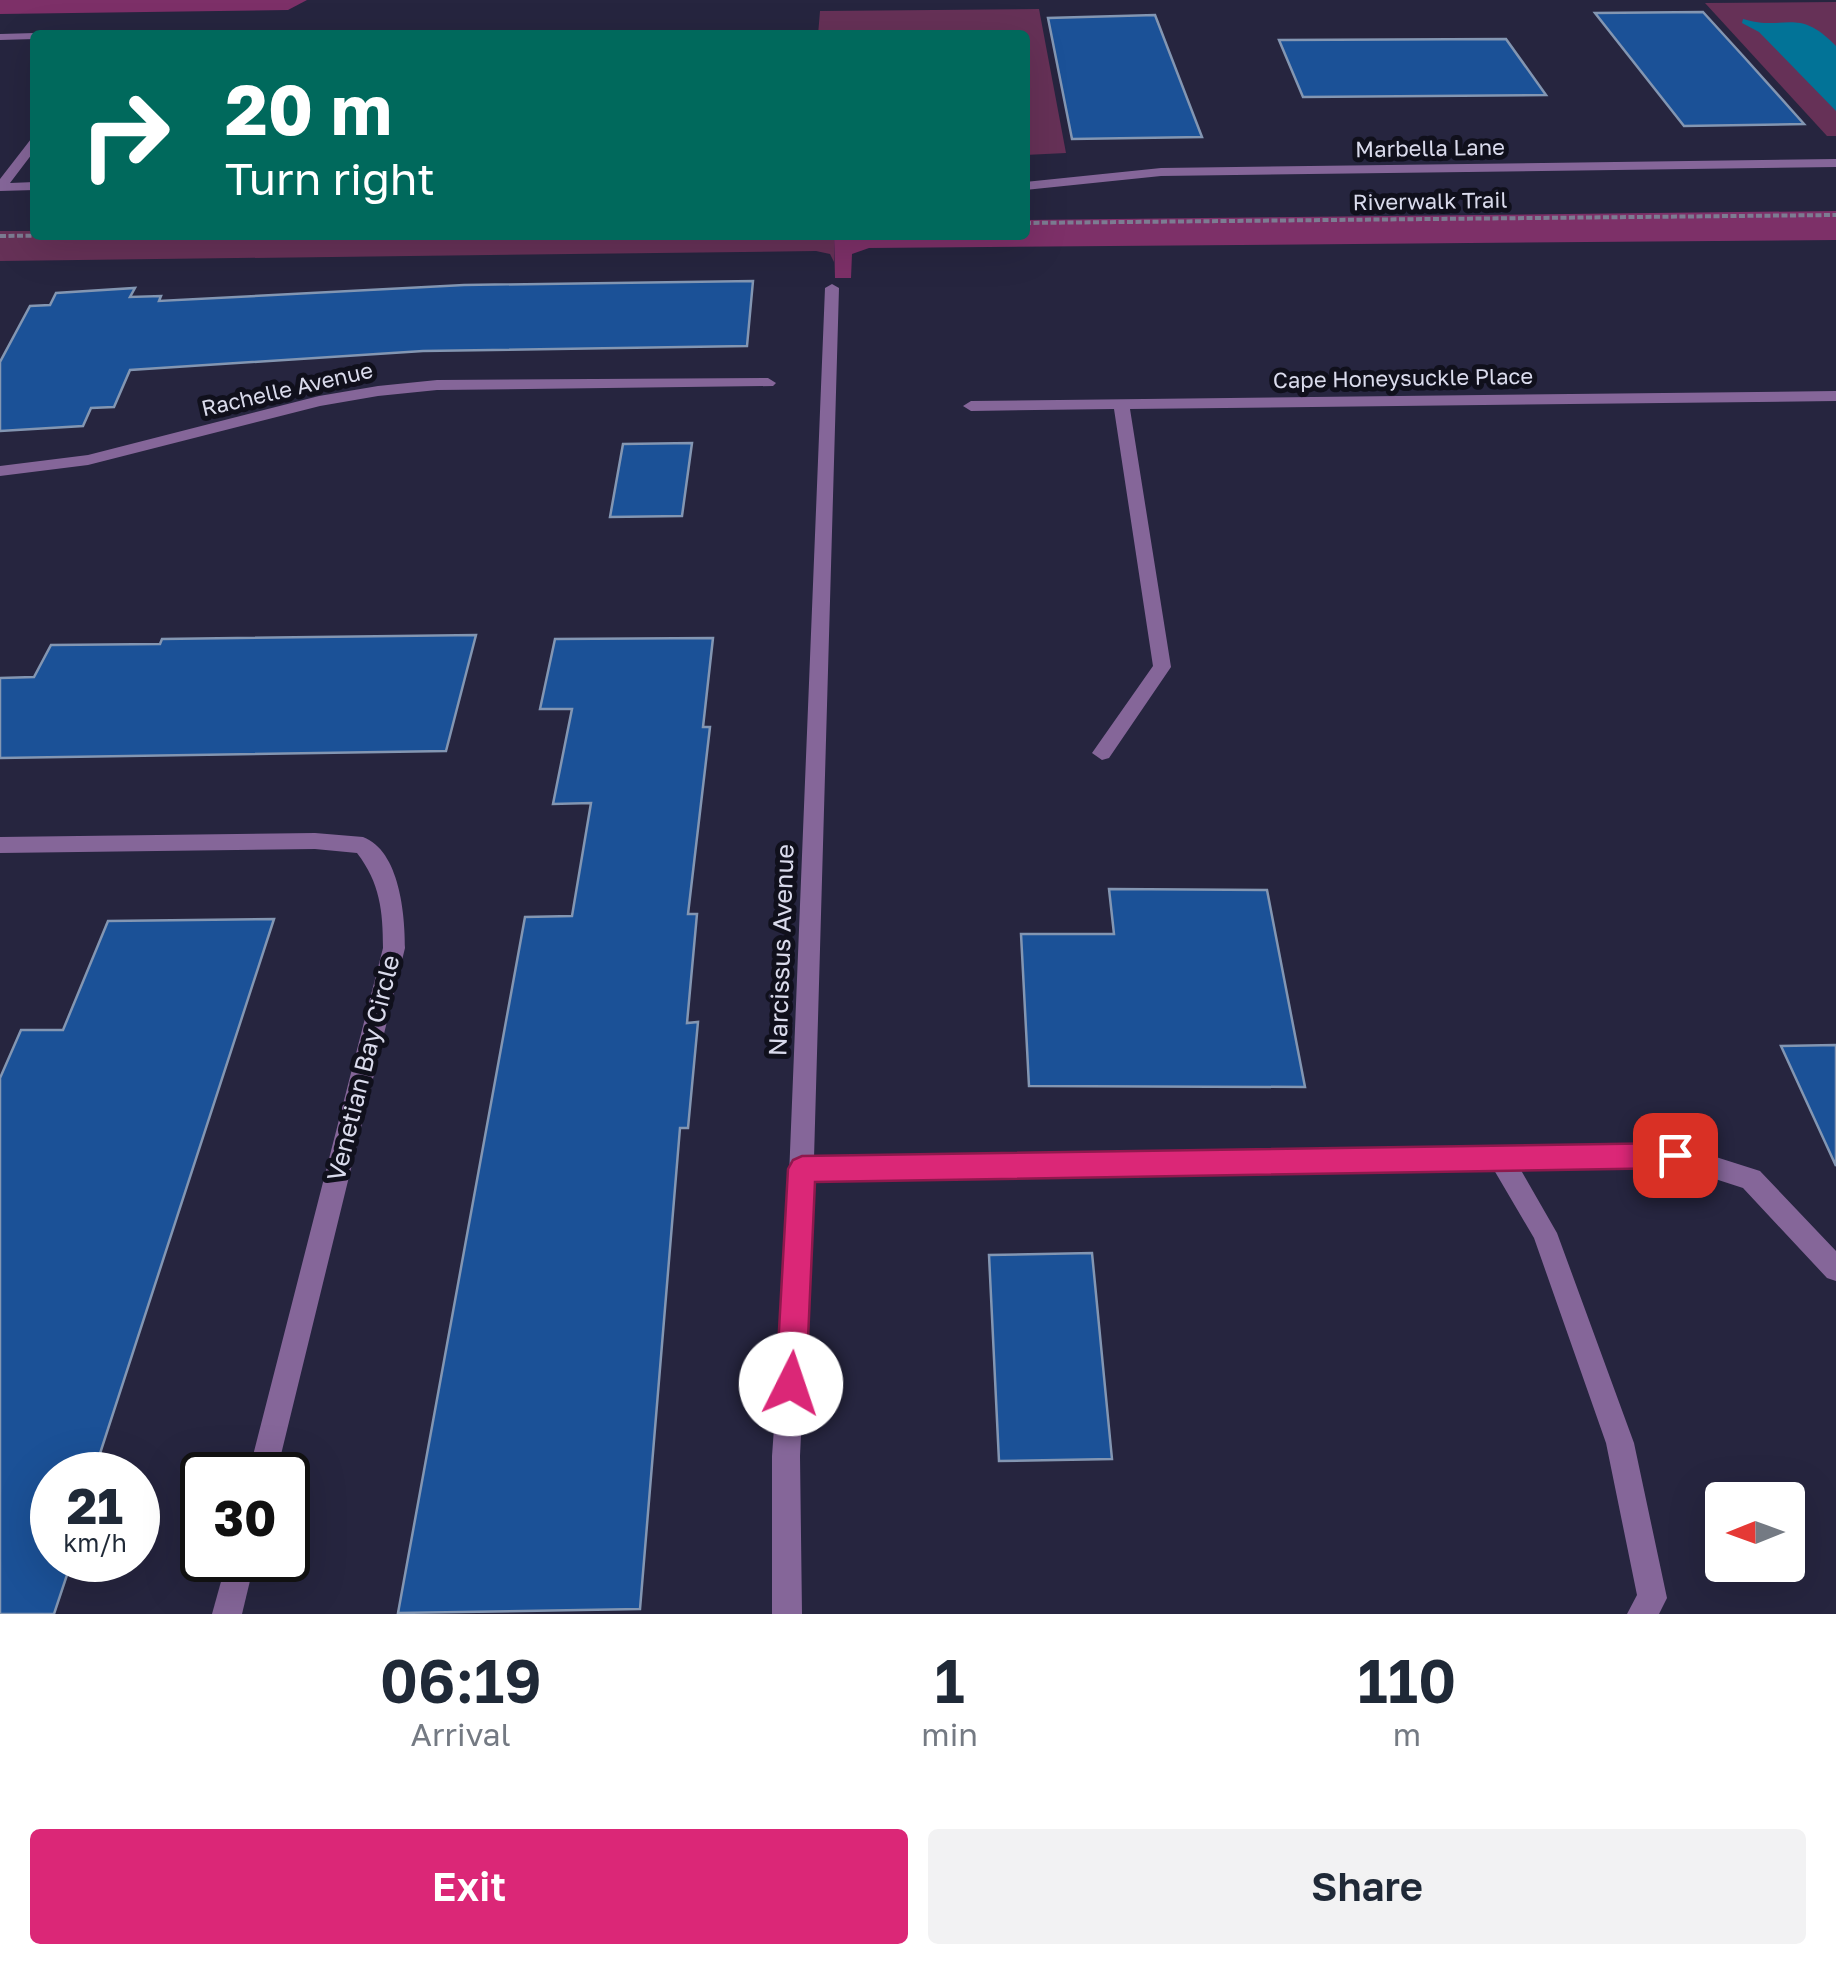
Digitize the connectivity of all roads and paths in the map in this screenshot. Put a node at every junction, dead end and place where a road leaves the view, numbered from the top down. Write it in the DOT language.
graph roads {
  1 [pos="30,36"];
  2 [pos="0,37"];
  3 [pos="30,148"];
  4 [pos="1836,163"];
  5 [pos="1030,185"];
  6 [pos="30,186"];
  7 [pos="0,187"];
  8 [pos="1836,215"];
  9 [pos="1030,223"];
  10 [pos="0,236"];
  11 [pos="30,236"];
  12 [pos="832,288"];
  13 [pos="768,383"];
  14 [pos="1836,396"];
  15 [pos="1121,403"];
  16 [pos="970,406"];
  17 [pos="0,471"];
  18 [pos="1102,753"];
  19 [pos="0,845"];
  20 [pos="1501,1159"];
  21 [pos="802,1169"];
  22 [pos="1836,1269"];
  23 [pos="268,1452"];
  24 [pos="236,1582"];
  25 [pos="228,1614"];
  26 [pos="787,1614"];
  27 [pos="1642,1614"];
  1 -- 2 [label="street"];
  3 -- 7 [label="street"];
  4 -- 5 [label="street, Marbella Lane"];
  6 -- 7 [label="street"];
  8 -- 9 [label="path, Riverwalk Trail"];
  10 -- 11 [label="path"];
  12 -- 21 [label="street, Narcissus Avenue"];
  13 -- 17 [label="street, Rachelle Avenue"];
  14 -- 15 [label="street, Cape Honeysuckle Place"];
  15 -- 16 [label="street, Cape Honeysuckle Place"];
  15 -- 18 [label="street"];
  19 -- 23 [label="street, Venetian Bay Circle"];
  20 -- 21 [label="street"];
  20 -- 22 [label="street"];
  20 -- 27 [label="street"];
  21 -- 26 [label="street, Narcissus Avenue"];
  24 -- 25 [label="street"];
}
